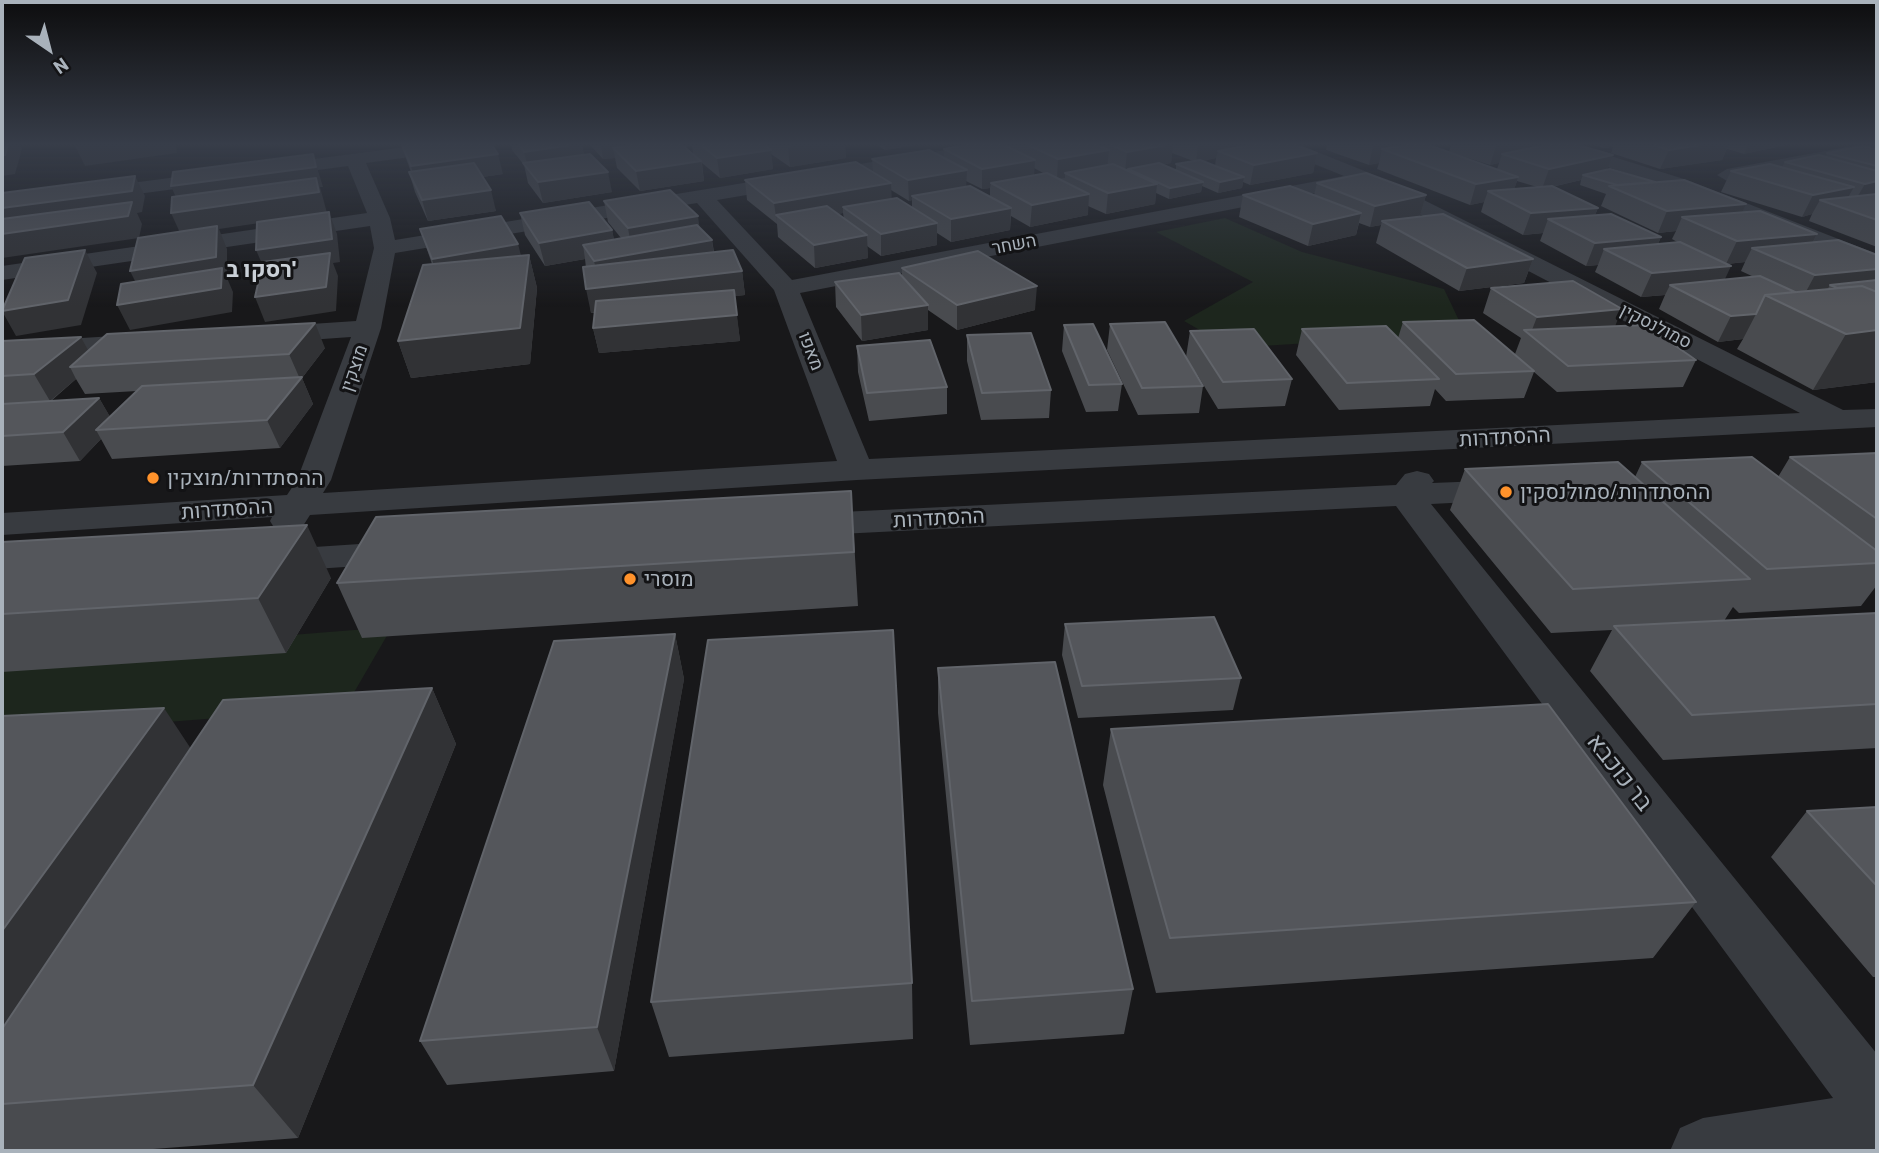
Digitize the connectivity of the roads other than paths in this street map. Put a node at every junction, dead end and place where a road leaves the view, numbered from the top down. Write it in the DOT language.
graph roads {
  1 [pos="56,199"];
  2 [pos="371,199"];
  3 [pos="685,199"];
  4 [pos="705,199"];
  5 [pos="1255,199"];
  6 [pos="1406,199"];
  7 [pos="1717,199"];
  8 [pos="2,206"];
  9 [pos="379,218"];
  10 [pos="385,248"];
  11 [pos="1877,262"];
  12 [pos="2,273"];
  13 [pos="786,288"];
  14 [pos="368,328"];
  15 [pos="246,336"];
  16 [pos="178,340"];
  17 [pos="2,351"];
  18 [pos="1877,418"];
  19 [pos="1838,420"];
  20 [pos="1448,440"];
  21 [pos="857,470"];
  22 [pos="1544,488"];
  23 [pos="1406,496"];
  24 [pos="300,504"];
  25 [pos="2,524"];
  26 [pos="822,524"];
  27 [pos="767,528"];
  28 [pos="437,550"];
  29 [pos="1877,1104"];
  30 [pos="1877,1123"];
  31 [pos="1703,1151"];
  1 -- 8 [label="street"];
  2 -- 9 [label="street, מוצקין"];
  3 -- 10 [label="street"];
  4 -- 13 [label="street, מאפו"];
  5 -- 13 [label="street, השחר"];
  6 -- 19 [label="street, סמולנסקין"];
  7 -- 11 [label="street"];
  9 -- 10 [label="street, מוצקין"];
  9 -- 12 [label="street"];
  10 -- 14 [label="street, מוצקין"];
  13 -- 21 [label="street, מאפו"];
  14 -- 15 [label="street"];
  14 -- 24 [label="street, מוצקין"];
  16 -- 17 [label="street"];
  18 -- 19 [label="street, ההסתדרות"];
  19 -- 20 [label="street, ההסתדרות"];
  20 -- 21 [label="street, ההסתדרות"];
  20 -- 23 [label="street"];
  21 -- 24 [label="street, ההסתדרות"];
  21 -- 26 [label="street"];
  22 -- 23 [label="street, ההסתדרות"];
  23 -- 26 [label="street, ההסתדרות"];
  23 -- 29 [label="street, בר כוכבא"];
  24 -- 25 [label="street, ההסתדרות"];
  24 -- 28 [label="street, מוצקין"];
  26 -- 27 [label="street, ההסתדרות"];
  30 -- 31 [label="street"];
}
